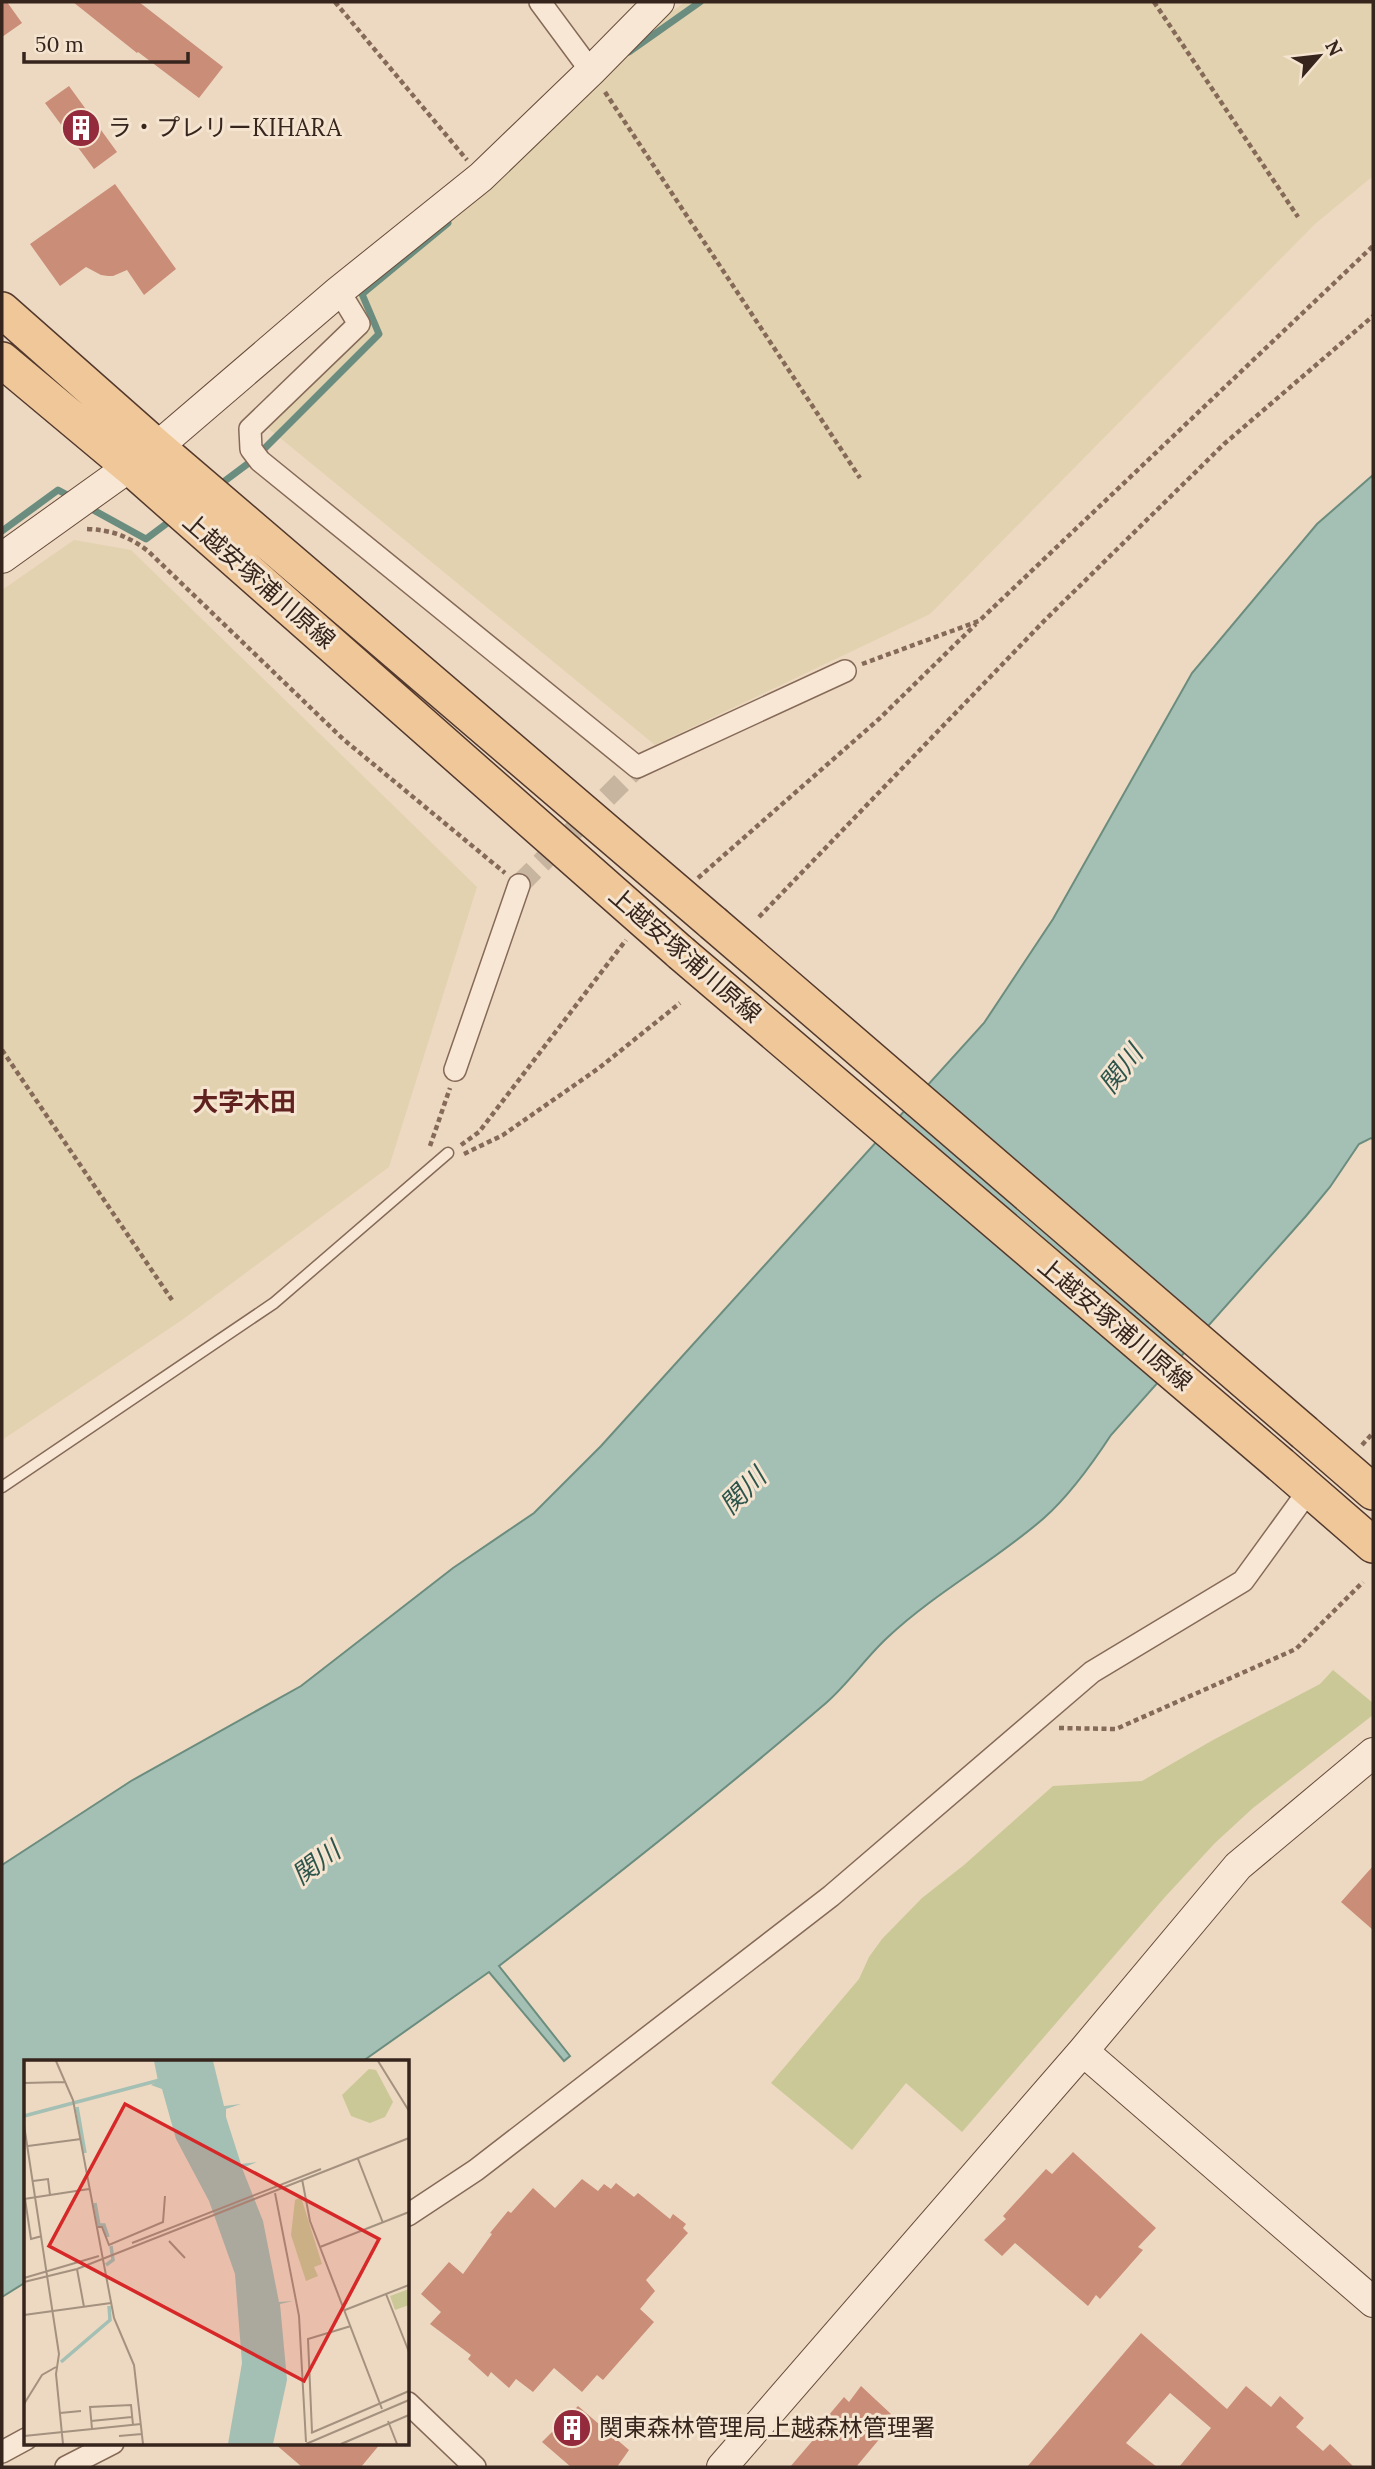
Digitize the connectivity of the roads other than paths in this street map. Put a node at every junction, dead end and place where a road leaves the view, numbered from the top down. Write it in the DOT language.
graph roads {
  1 [pos="540,2"];
  2 [pos="659,2"];
  3 [pos="591,71"];
  4 [pos="339,291"];
  5 [pos="2,310"];
  6 [pos="2,360"];
  7 [pos="143,457"];
  8 [pos="2,558"];
  9 [pos="845,671"];
  10 [pos="519,885"];
  11 [pos="455,1070"];
  12 [pos="448,1153"];
  13 [pos="2,1488"];
  14 [pos="1309,1490"];
  15 [pos="1373,1492"];
  16 [pos="1373,1545"];
  17 [pos="1373,1753"];
  18 [pos="1083,2051"];
  19 [pos="410,2214"];
  20 [pos="1373,2302"];
  21 [pos="410,2405"];
  22 [pos="24,2440"];
  23 [pos="111,2444"];
  24 [pos="2,2452"];
  25 [pos="66,2467"];
  26 [pos="475,2467"];
  27 [pos="722,2467"];
  1 -- 3 [label="street"];
  2 -- 3 [label="street"];
  3 -- 4 [label="street"];
  4 -- 7 [label="street"];
  4 -- 9 [label="street"];
  5 -- 7 [label="main road, 上越安塚浦川原線"];
  6 -- 7 [label="main road, 上越安塚浦川原線"];
  7 -- 8 [label="street"];
  7 -- 14 [label="main road, 上越安塚浦川原線, bridge"];
  7 -- 15 [label="main road, 上越安塚浦川原線, bridge"];
  10 -- 11 [label="street"];
  12 -- 13 [label="lane"];
  14 -- 16 [label="main road, 上越安塚浦川原線"];
  14 -- 19 [label="street"];
  17 -- 18 [label="street"];
  18 -- 20 [label="street"];
  18 -- 27 [label="street"];
  21 -- 26 [label="street"];
  22 -- 24 [label="street"];
  23 -- 25 [label="street"];
}
